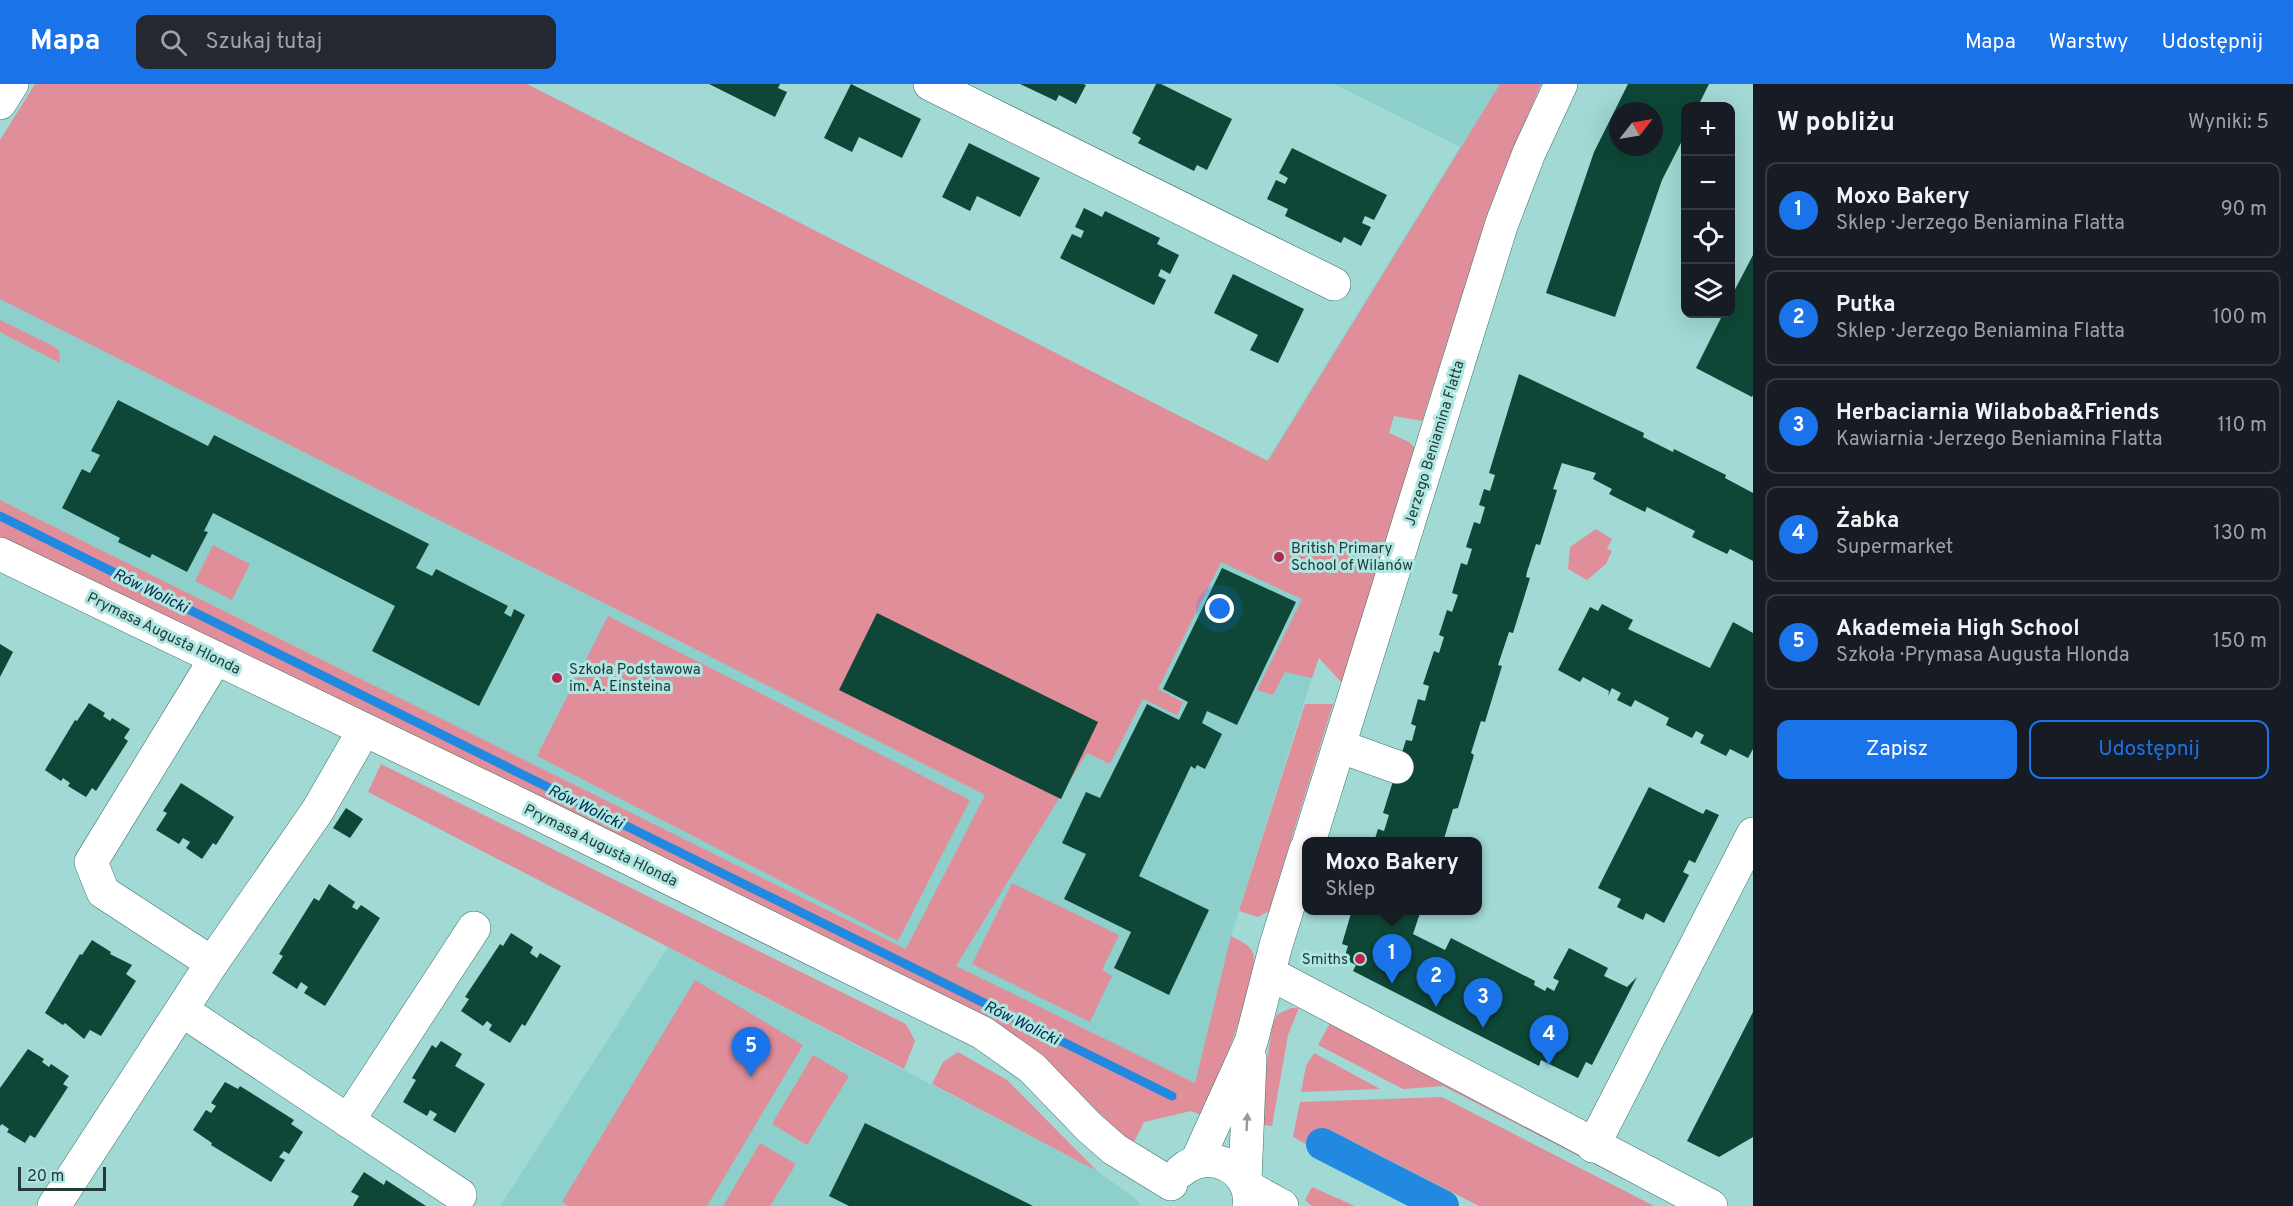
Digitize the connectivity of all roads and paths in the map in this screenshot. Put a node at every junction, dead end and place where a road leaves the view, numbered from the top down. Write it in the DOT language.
graph roads {
  1 [pos="12,84"];
  2 [pos="930,84"];
  3 [pos="1561,84"];
  4 [pos="0,103"];
  5 [pos="1334,284"];
  6 [pos="0,554"];
  7 [pos="216,658"];
  8 [pos="364,730"];
  9 [pos="1339,746"];
  10 [pos="1397,767"];
  11 [pos="1753,834"];
  12 [pos="1311,837"];
  13 [pos="1302,862"];
  14 [pos="474,928"];
  15 [pos="204,958"];
  16 [pos="1269,973"];
  17 [pos="183,1011"];
  18 [pos="1251,1042"];
  19 [pos="348,1121"];
  20 [pos="1593,1146"];
  21 [pos="1197,1161"];
  22 [pos="1247,1191"];
  23 [pos="460,1195"];
  24 [pos="1170,1195"];
  25 [pos="32,1206"];
  26 [pos="54,1206"];
  27 [pos="1282,1206"];
  28 [pos="1711,1206"];
  1 -- 4 [label="street"];
  2 -- 5 [label="street"];
  3 -- 9 [label="street, Jerzego Beniamina Flatta"];
  6 -- 7 [label="street, Prymasa Augusta Hlonda"];
  7 -- 8 [label="street, Prymasa Augusta Hlonda"];
  7 -- 15 [label="street"];
  8 -- 15 [label="street"];
  8 -- 24 [label="street, Prymasa Augusta Hlonda"];
  9 -- 10 [label="street"];
  9 -- 12 [label="street, Jerzego Beniamina Flatta"];
  11 -- 20 [label="street"];
  13 -- 16 [label="street"];
  14 -- 19 [label="street"];
  15 -- 17 [label="street"];
  15 -- 25 [label="street"];
  16 -- 18 [label="street"];
  16 -- 20 [label="street"];
  17 -- 19 [label="street"];
  17 -- 26 [label="street"];
  18 -- 21 [label="street"];
  22 -- 18 [label="street, one-way"];
  19 -- 23 [label="street"];
  20 -- 28 [label="street"];
  21 -- 22 [label="street"];
  21 -- 24 [label="street"];
  22 -- 27 [label="street"];
}
